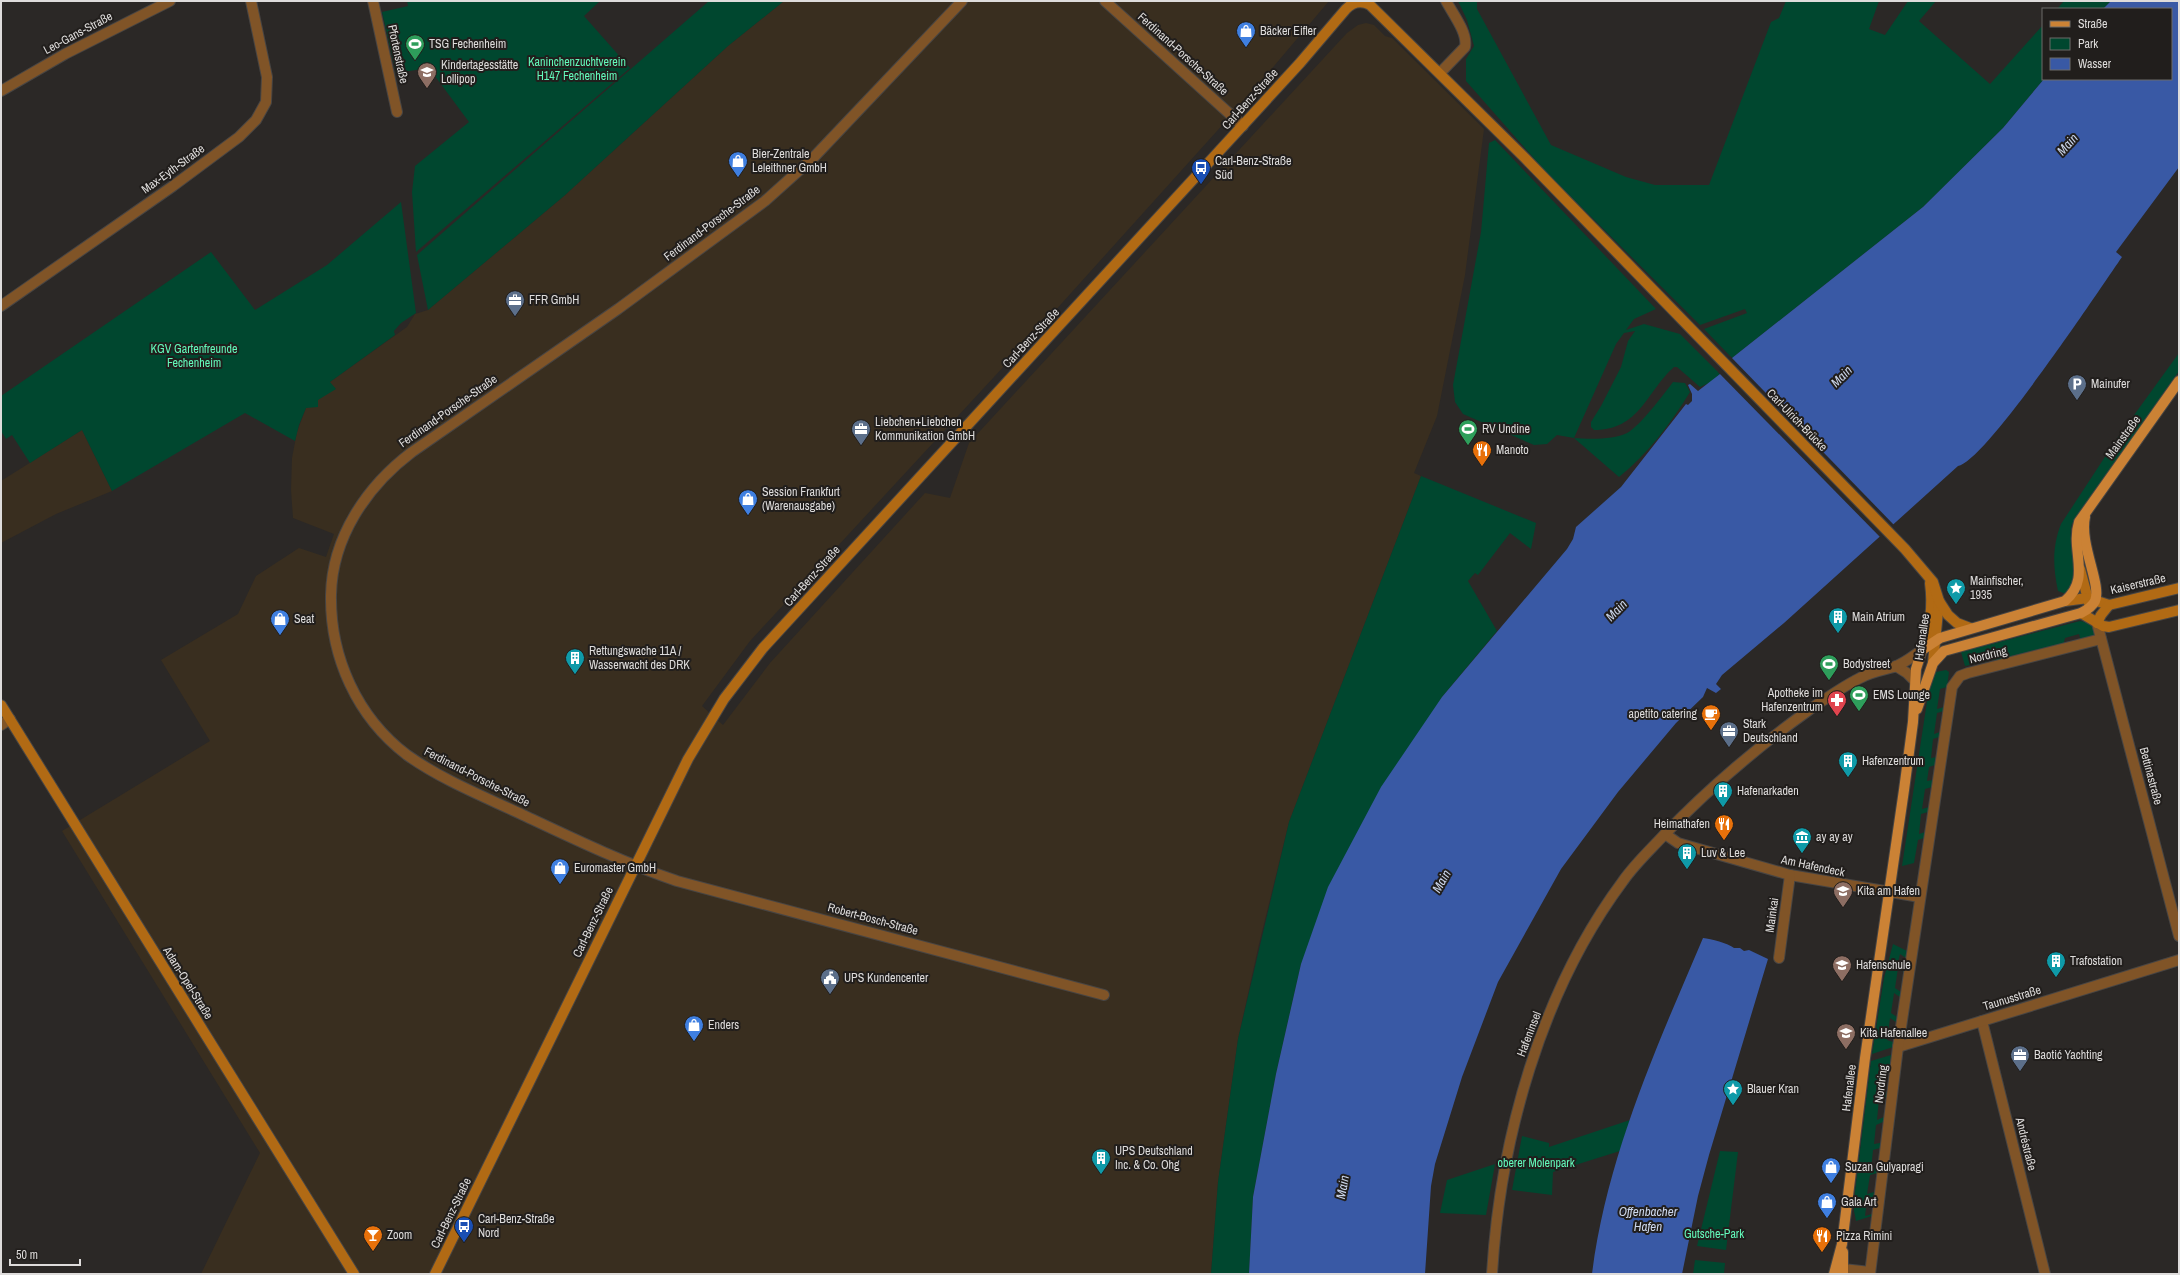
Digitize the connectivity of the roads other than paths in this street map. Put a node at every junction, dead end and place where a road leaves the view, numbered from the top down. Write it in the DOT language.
graph roads {
  1 [pos="170,1"];
  2 [pos="251,1"];
  3 [pos="373,1"];
  4 [pos="962,1"];
  5 [pos="1106,1"];
  6 [pos="1358,1"];
  7 [pos="1446,1"];
  8 [pos="1440,73"];
  9 [pos="1,91"];
  10 [pos="397,112"];
  11 [pos="1243,126"];
  12 [pos="1,306"];
  13 [pos="2179,381"];
  14 [pos="2088,508"];
  15 [pos="2080,569"];
  16 [pos="1929,577"];
  17 [pos="2179,588"];
  18 [pos="1939,601"];
  19 [pos="2065,601"];
  20 [pos="2091,602"];
  21 [pos="2109,605"];
  22 [pos="2179,610"];
  23 [pos="2081,613"];
  24 [pos="2097,623"];
  25 [pos="1970,628"];
  26 [pos="1928,631"];
  27 [pos="2101,638"];
  28 [pos="1936,639"];
  29 [pos="1950,648"];
  30 [pos="1922,650"];
  31 [pos="1933,662"];
  32 [pos="1896,666"];
  33 [pos="1914,680"];
  34 [pos="1,705"];
  35 [pos="10,719"];
  36 [pos="1913,722"];
  37 [pos="1,725"];
  38 [pos="1665,834"];
  39 [pos="635,866"];
  40 [pos="1790,875"];
  41 [pos="1890,892"];
  42 [pos="1920,898"];
  43 [pos="2179,936"];
  44 [pos="1779,958"];
  45 [pos="2179,960"];
  46 [pos="1104,995"];
  47 [pos="1982,1021"];
  48 [pos="1898,1047"];
  49 [pos="1840,1272"];
  50 [pos="1870,1273"];
  51 [pos="354,1274"];
  52 [pos="435,1274"];
  53 [pos="1492,1274"];
  54 [pos="2045,1274"];
  1 -- 9 [label="street, Leo-Gans-Straße"];
  2 -- 12 [label="street, Max-Eyth-Straße"];
  3 -- 10 [label="street, Pfortenstraße"];
  4 -- 39 [label="street, Ferdinand-Porsche-Straße"];
  5 -- 11 [label="street, Ferdinand-Porsche-Straße"];
  6 -- 8 [label="main road, Carl-Ulrich-Brücke"];
  6 -- 11 [label="main road, Carl-Benz-Straße"];
  7 -- 8 [label="street"];
  8 -- 16 [label="main road, Carl-Ulrich-Brücke"];
  11 -- 39 [label="main road, Carl-Benz-Straße"];
  13 -- 14 [label="main road, Mainstraße"];
  14 -- 15 [label="main road, Mainstraße"];
  14 -- 20 [label="main road, Mainstraße"];
  15 -- 19 [label="main road, Mainstraße"];
  15 -- 20 [label="main road, Mainstraße"];
  16 -- 18 [label="main road"];
  16 -- 26 [label="main road"];
  17 -- 21 [label="main road, Kaiserstraße"];
  18 -- 25 [label="main road"];
  18 -- 28 [label="main road, Hafenallee"];
  19 -- 20 [label="main road, Kaiserstraße"];
  19 -- 25 [label="main road, Kaiserstraße"];
  20 -- 21 [label="main road, Kaiserstraße"];
  20 -- 23 [label="main road"];
  20 -- 24 [label="main road, Mainstraße"];
  21 -- 24 [label="main road"];
  22 -- 24 [label="main road"];
  23 -- 24 [label="main road"];
  23 -- 29 [label="main road"];
  24 -- 27 [label="street, Bettinastraße"];
  25 -- 28 [label="main road, Kaiserstraße"];
  26 -- 28 [label="main road"];
  26 -- 30 [label="main road, Hafenallee"];
  27 -- 42 [label="street, Nordring"];
  27 -- 43 [label="street, Bettinastraße"];
  28 -- 29 [label="main road"];
  28 -- 30 [label="main road, Kaiserstraße"];
  28 -- 31 [label="main road, Hafenallee"];
  29 -- 31 [label="main road"];
  30 -- 32 [label="street, Hafeninsel"];
  30 -- 33 [label="main road, Hafenallee"];
  31 -- 36 [label="main road, Hafenallee"];
  32 -- 33 [label="street"];
  32 -- 38 [label="street, Hafeninsel"];
  33 -- 36 [label="main road, Hafenallee"];
  34 -- 35 [label="main road, Adam-Opel-Straße"];
  35 -- 37 [label="street"];
  35 -- 51 [label="main road, Adam-Opel-Straße"];
  36 -- 41 [label="main road, Hafenallee"];
  38 -- 40 [label="street, Am Hafendeck"];
  38 -- 53 [label="street, Hafeninsel"];
  39 -- 46 [label="street, Robert-Bosch-Straße"];
  39 -- 52 [label="main road, Carl-Benz-Straße"];
  40 -- 41 [label="street, Am Hafendeck"];
  40 -- 44 [label="street, Mainkai"];
  41 -- 42 [label="street"];
  41 -- 49 [label="main road, Hafenallee"];
  42 -- 48 [label="street, Nordring"];
  45 -- 47 [label="street, Taunusstraße"];
  47 -- 48 [label="street, Taunusstraße"];
  47 -- 54 [label="street, Andréstraße"];
  48 -- 50 [label="street, Nordring"];
  49 -- 50 [label="street"];
}
